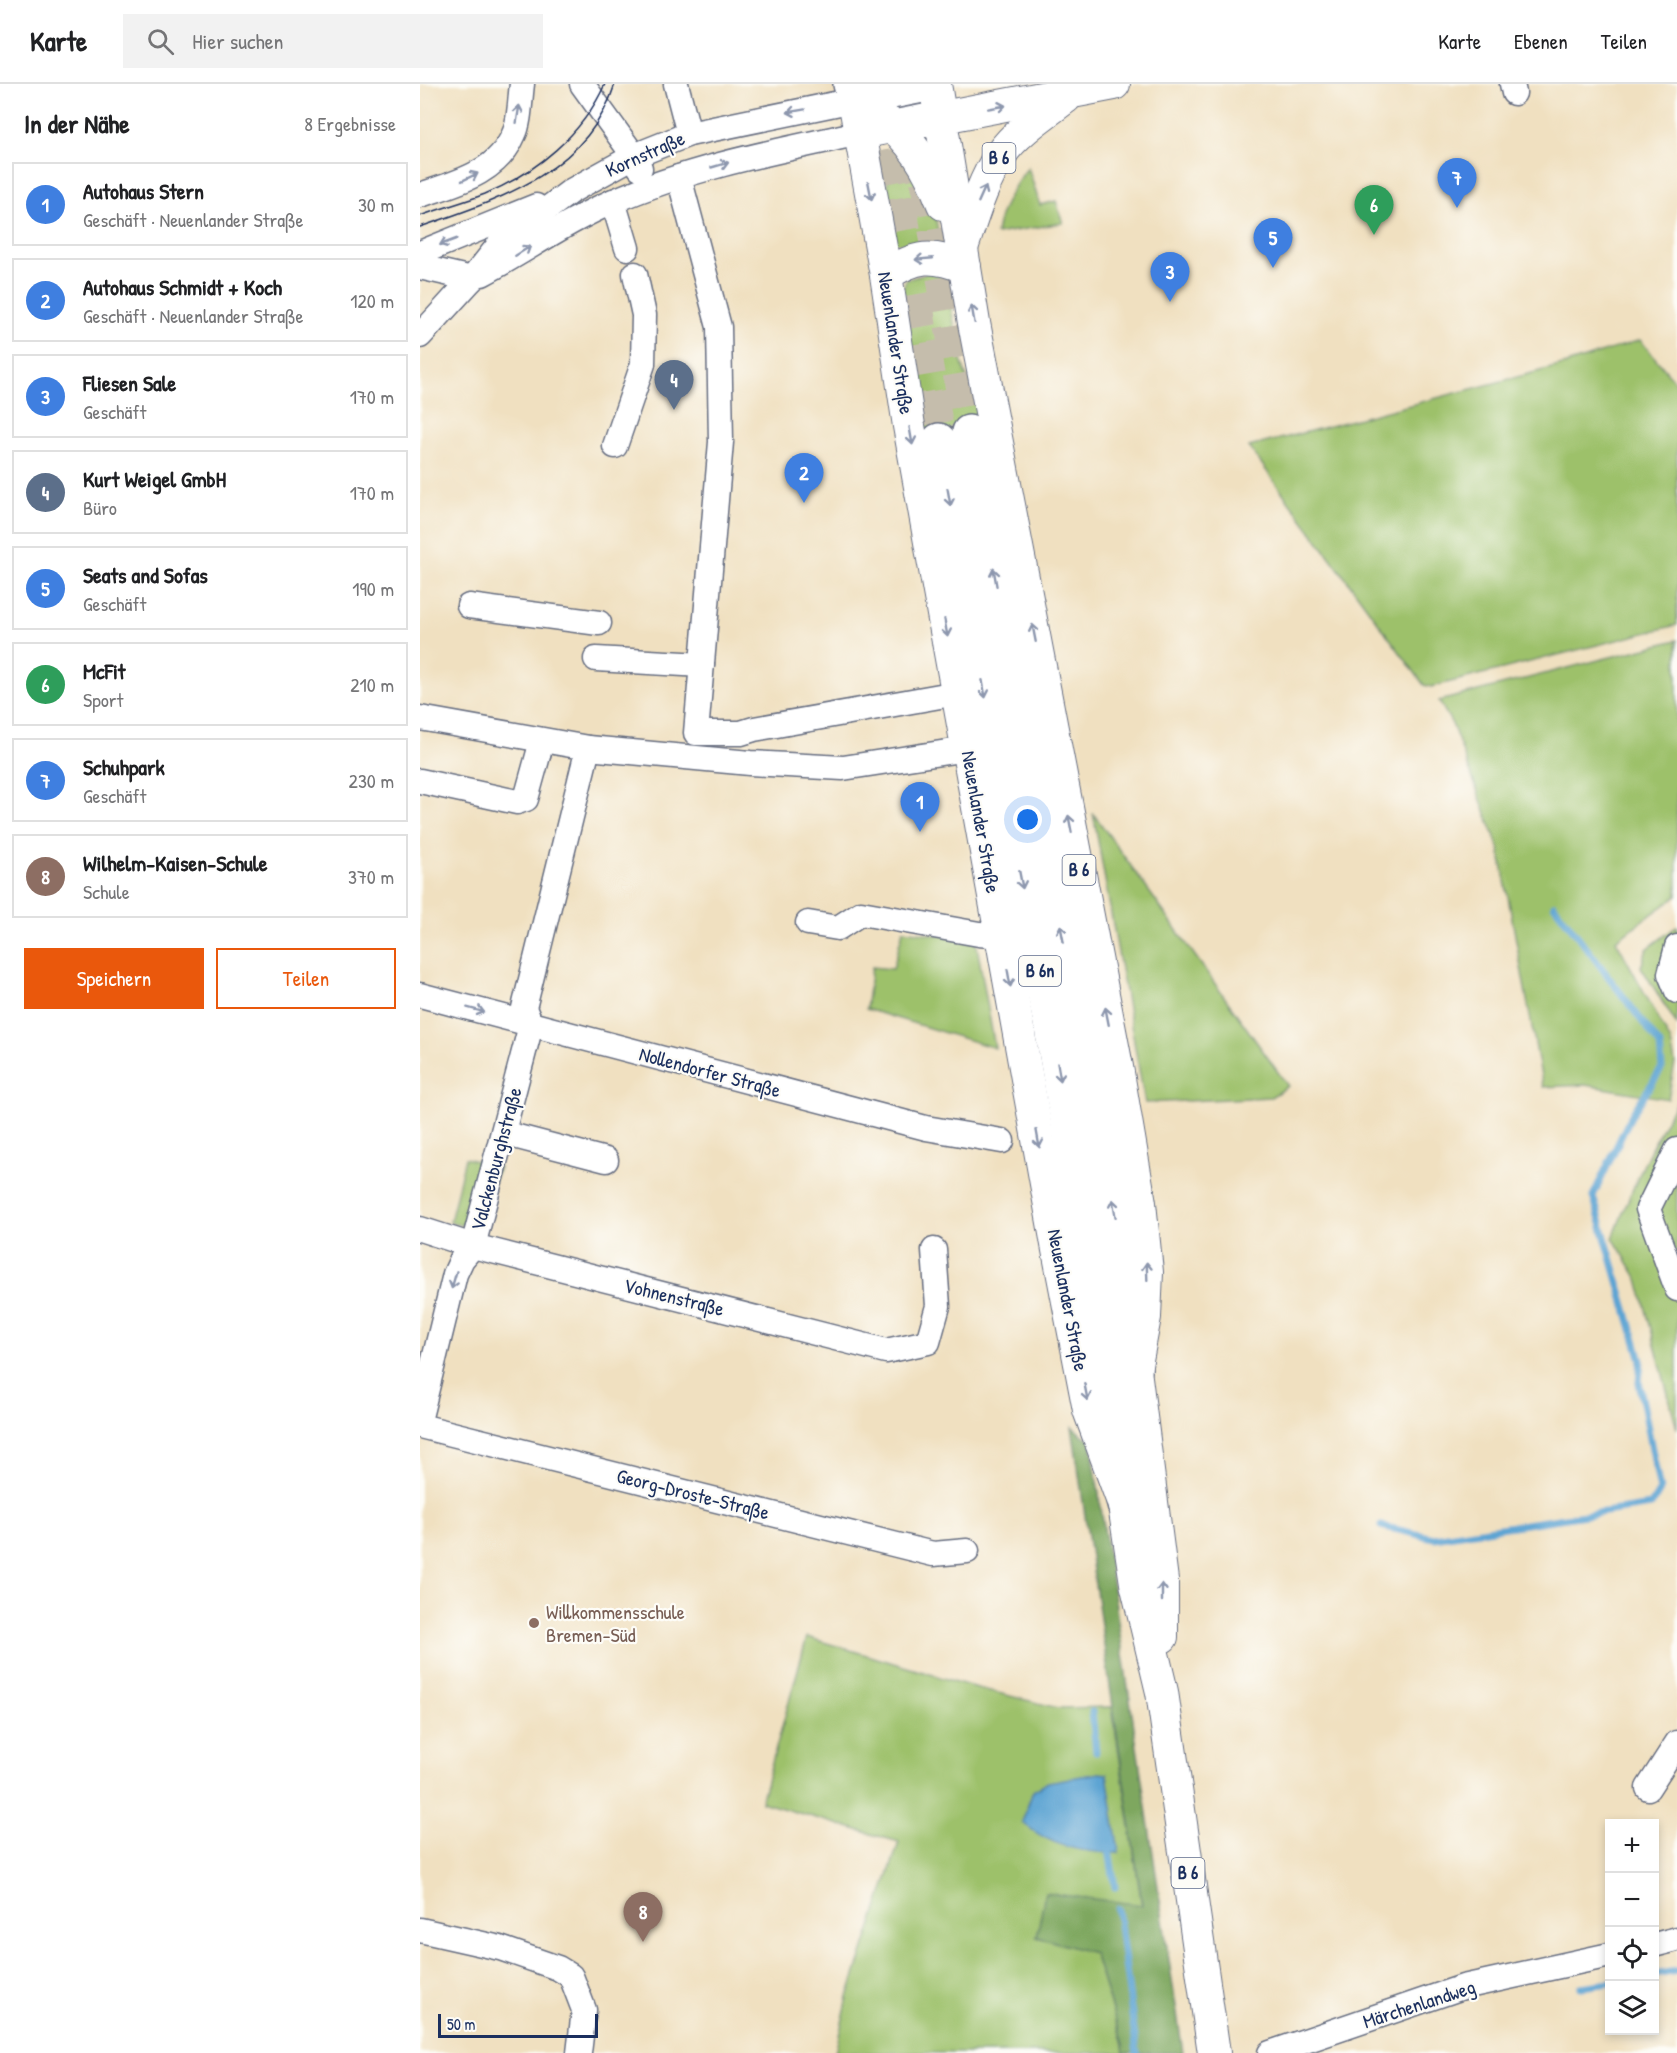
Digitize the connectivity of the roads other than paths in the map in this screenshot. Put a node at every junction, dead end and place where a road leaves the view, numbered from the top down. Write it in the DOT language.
graph roads {
  1 [pos="522,84"];
  2 [pos="582,84"];
  3 [pos="676,84"];
  4 [pos="935,84"];
  5 [pos="1114,84"];
  6 [pos="852,92"];
  7 [pos="1072,93"];
  8 [pos="940,117"];
  9 [pos="895,127"];
  10 [pos="689,134"];
  11 [pos="860,134"];
  12 [pos="634,156"];
  13 [pos="679,177"];
  14 [pos="649,187"];
  15 [pos="571,191"];
  16 [pos="420,195"];
  17 [pos="613,201"];
  18 [pos="627,248"];
  19 [pos="420,253"];
  20 [pos="963,258"];
  21 [pos="420,267"];
  22 [pos="635,274"];
  23 [pos="886,274"];
  24 [pos="472,279"];
  25 [pos="420,336"];
  26 [pos="615,446"];
  27 [pos="469,606"];
  28 [pos="599,623"];
  29 [pos="596,659"];
  30 [pos="702,665"];
  31 [pos="957,693"];
  32 [pos="420,718"];
  33 [pos="542,741"];
  34 [pos="588,748"];
  35 [pos="967,749"];
  36 [pos="420,781"];
  37 [pos="808,923"];
  38 [pos="1001,936"];
  39 [pos="1677,947"];
  40 [pos="1677,991"];
  41 [pos="420,995"];
  42 [pos="531,1025"];
  43 [pos="503,1133"];
  44 [pos="1002,1141"];
  45 [pos="1677,1150"];
  46 [pos="606,1160"];
  47 [pos="424,1230"];
  48 [pos="473,1246"];
  49 [pos="934,1250"];
  50 [pos="1675,1274"];
  51 [pos="1135,1370"];
  52 [pos="420,1417"];
  53 [pos="420,1426"];
  54 [pos="1124,1504"];
  55 [pos="967,1551"];
  56 [pos="1162,1692"];
  57 [pos="1677,1743"];
  58 [pos="1648,1788"];
  59 [pos="420,1930"];
  60 [pos="1677,1939"];
  61 [pos="1659,1943"];
  62 [pos="1605,1956"];
  63 [pos="579,2053"];
  64 [pos="1214,2053"];
  65 [pos="1270,2053"];
  16 -- 1 [label="street, one-way"];
  2 -- 12 [label="street"];
  3 -- 10 [label="street"];
  4 -- 6 [label="main road"];
  4 -- 8 [label="main road, Neuenlander Straße"];
  5 -- 7 [label="main road, B 6"];
  6 -- 9 [label="main road"];
  6 -- 10 [label="street, Kornstraße, one-way"];
  6 -- 11 [label="main road, B 6"];
  8 -- 7 [label="main road, B 6, one-way"];
  20 -- 7 [label="main road, B 6, one-way"];
  8 -- 9 [label="main road"];
  8 -- 20 [label="main road, Neuenlander Straße"];
  9 -- 11 [label="main road"];
  9 -- 20 [label="main road"];
  10 -- 12 [label="street, Kornstraße"];
  13 -- 11 [label="street, Kornstraße, one-way"];
  11 -- 23 [label="main road, Neuenlander Straße / B 6, one-way"];
  12 -- 14 [label="street"];
  12 -- 15 [label="street, Kornstraße"];
  13 -- 14 [label="street, Kornstraße"];
  13 -- 30 [label="street"];
  14 -- 17 [label="street, Kornstraße"];
  15 -- 19 [label="street, one-way"];
  15 -- 24 [label="street, Kornstraße"];
  17 -- 18 [label="street"];
  24 -- 17 [label="street, Kornstraße, one-way"];
  20 -- 23 [label="main road, one-way"];
  51 -- 20 [label="main road, Neuenlander Straße / B 6, one-way"];
  21 -- 24 [label="street"];
  22 -- 26 [label="street"];
  23 -- 31 [label="main road, Neuenlander Straße / B 6, one-way"];
  24 -- 25 [label="street, Kornstraße"];
  27 -- 28 [label="street"];
  29 -- 30 [label="street"];
  30 -- 31 [label="street"];
  31 -- 35 [label="main road, Neuenlander Straße / B 6"];
  32 -- 33 [label="street"];
  33 -- 34 [label="street"];
  33 -- 36 [label="street"];
  34 -- 35 [label="street"];
  34 -- 42 [label="street, Valckenburghstraße"];
  35 -- 38 [label="main road, Neuenlander Straße / B 6"];
  37 -- 38 [label="street"];
  38 -- 54 [label="main road, Neuenlander Straße / B 6, one-way"];
  39 -- 40 [label="street"];
  41 -- 42 [label="street, Nollendorfer Straße, one-way"];
  42 -- 43 [label="street, Valckenburghstraße"];
  42 -- 44 [label="street, Nollendorfer Straße"];
  43 -- 46 [label="street"];
  43 -- 48 [label="street, Valckenburghstraße"];
  45 -- 50 [label="street"];
  47 -- 48 [label="street, Vohnenstraße"];
  48 -- 49 [label="street, Vohnenstraße"];
  48 -- 52 [label="street, Valckenburghstraße, one-way"];
  51 -- 54 [label="highway, Neuenlander Straße / B 6n, one-way"];
  56 -- 51 [label="main road, Neuenlander Straße / B 6, one-way"];
  53 -- 55 [label="street, Georg-Droste-Straße"];
  54 -- 56 [label="main road, Neuenlander Straße / B 6"];
  56 -- 64 [label="main road, Neuenlander Straße / B 6"];
  57 -- 58 [label="street"];
  59 -- 63 [label="street"];
  60 -- 61 [label="street"];
  62 -- 65 [label="street, Märchenlandweg"];
}
